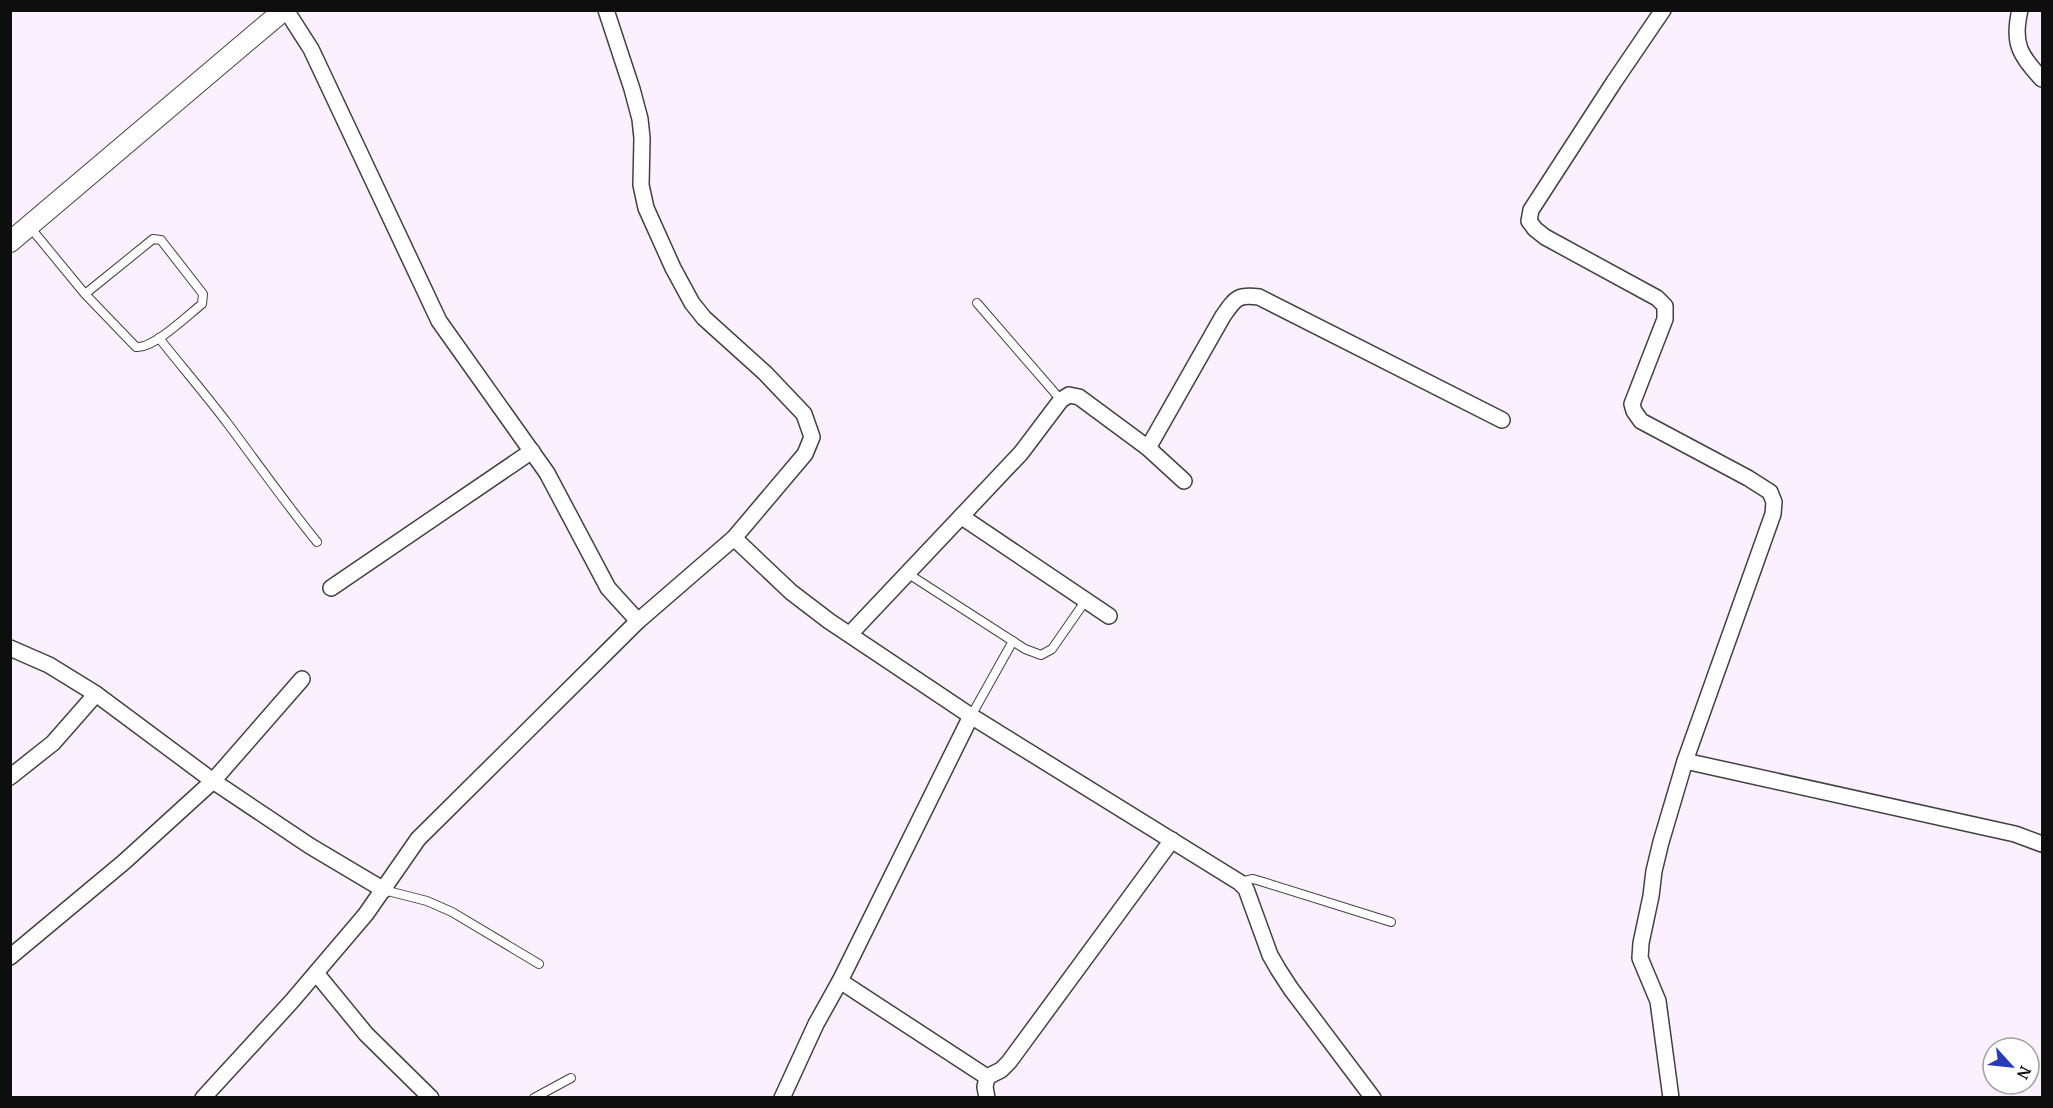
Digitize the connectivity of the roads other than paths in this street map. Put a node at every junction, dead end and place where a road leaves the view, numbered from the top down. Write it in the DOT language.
graph roads {
  1 [pos="285,10"];
  2 [pos="606,10"];
  3 [pos="1663,10"];
  4 [pos="2020,10"];
  5 [pos="2043,79"];
  6 [pos="29,226"];
  7 [pos="10,242"];
  8 [pos="85,294"];
  9 [pos="977,303"];
  10 [pos="159,338"];
  11 [pos="1061,400"];
  12 [pos="1502,420"];
  13 [pos="1148,448"];
  14 [pos="532,451"];
  15 [pos="1184,481"];
  16 [pos="962,517"];
  17 [pos="734,538"];
  18 [pos="317,542"];
  19 [pos="907,573"];
  20 [pos="331,588"];
  21 [pos="1086,600"];
  22 [pos="1109,616"];
  23 [pos="638,621"];
  24 [pos="850,634"];
  25 [pos="1013,641"];
  26 [pos="10,648"];
  27 [pos="302,679"];
  28 [pos="96,694"];
  29 [pos="971,716"];
  30 [pos="1685,761"];
  31 [pos="10,777"];
  32 [pos="213,781"];
  33 [pos="1172,840"];
  34 [pos="2043,844"];
  35 [pos="1239,882"];
  36 [pos="384,890"];
  37 [pos="1391,922"];
  38 [pos="10,957"];
  39 [pos="539,964"];
  40 [pos="316,973"];
  41 [pos="840,981"];
  42 [pos="987,1077"];
  43 [pos="571,1078"];
  44 [pos="203,1098"];
  45 [pos="431,1098"];
  46 [pos="534,1098"];
  47 [pos="782,1098"];
  48 [pos="987,1098"];
  49 [pos="1373,1098"];
  50 [pos="1671,1098"];
  1 -- 6 [label="street"];
  1 -- 14 [label="street"];
  2 -- 17 [label="street"];
  3 -- 30 [label="street"];
  4 -- 5 [label="street"];
  6 -- 7 [label="street"];
  6 -- 8 [label="lane"];
  8 -- 10 [label="lane"];
  8 -- 10 [label="lane"];
  9 -- 11 [label="lane"];
  10 -- 18 [label="lane"];
  11 -- 13 [label="street"];
  11 -- 16 [label="street"];
  12 -- 13 [label="street"];
  13 -- 15 [label="street"];
  14 -- 20 [label="street"];
  14 -- 23 [label="street"];
  16 -- 19 [label="street"];
  16 -- 21 [label="street"];
  17 -- 23 [label="street"];
  17 -- 24 [label="street"];
  19 -- 24 [label="street"];
  19 -- 25 [label="lane"];
  21 -- 22 [label="street"];
  21 -- 25 [label="lane"];
  23 -- 36 [label="street"];
  24 -- 29 [label="street"];
  25 -- 29 [label="lane"];
  26 -- 28 [label="street"];
  27 -- 32 [label="street"];
  28 -- 31 [label="street"];
  28 -- 32 [label="street"];
  29 -- 33 [label="street"];
  29 -- 41 [label="street"];
  30 -- 34 [label="street"];
  30 -- 50 [label="street"];
  32 -- 36 [label="street"];
  32 -- 38 [label="street"];
  33 -- 35 [label="street"];
  33 -- 42 [label="street"];
  35 -- 37 [label="lane"];
  35 -- 49 [label="street"];
  36 -- 39 [label="lane"];
  36 -- 40 [label="street"];
  40 -- 44 [label="street"];
  40 -- 45 [label="street"];
  41 -- 42 [label="street"];
  41 -- 47 [label="street"];
  42 -- 48 [label="street"];
  43 -- 46 [label="lane"];
}
